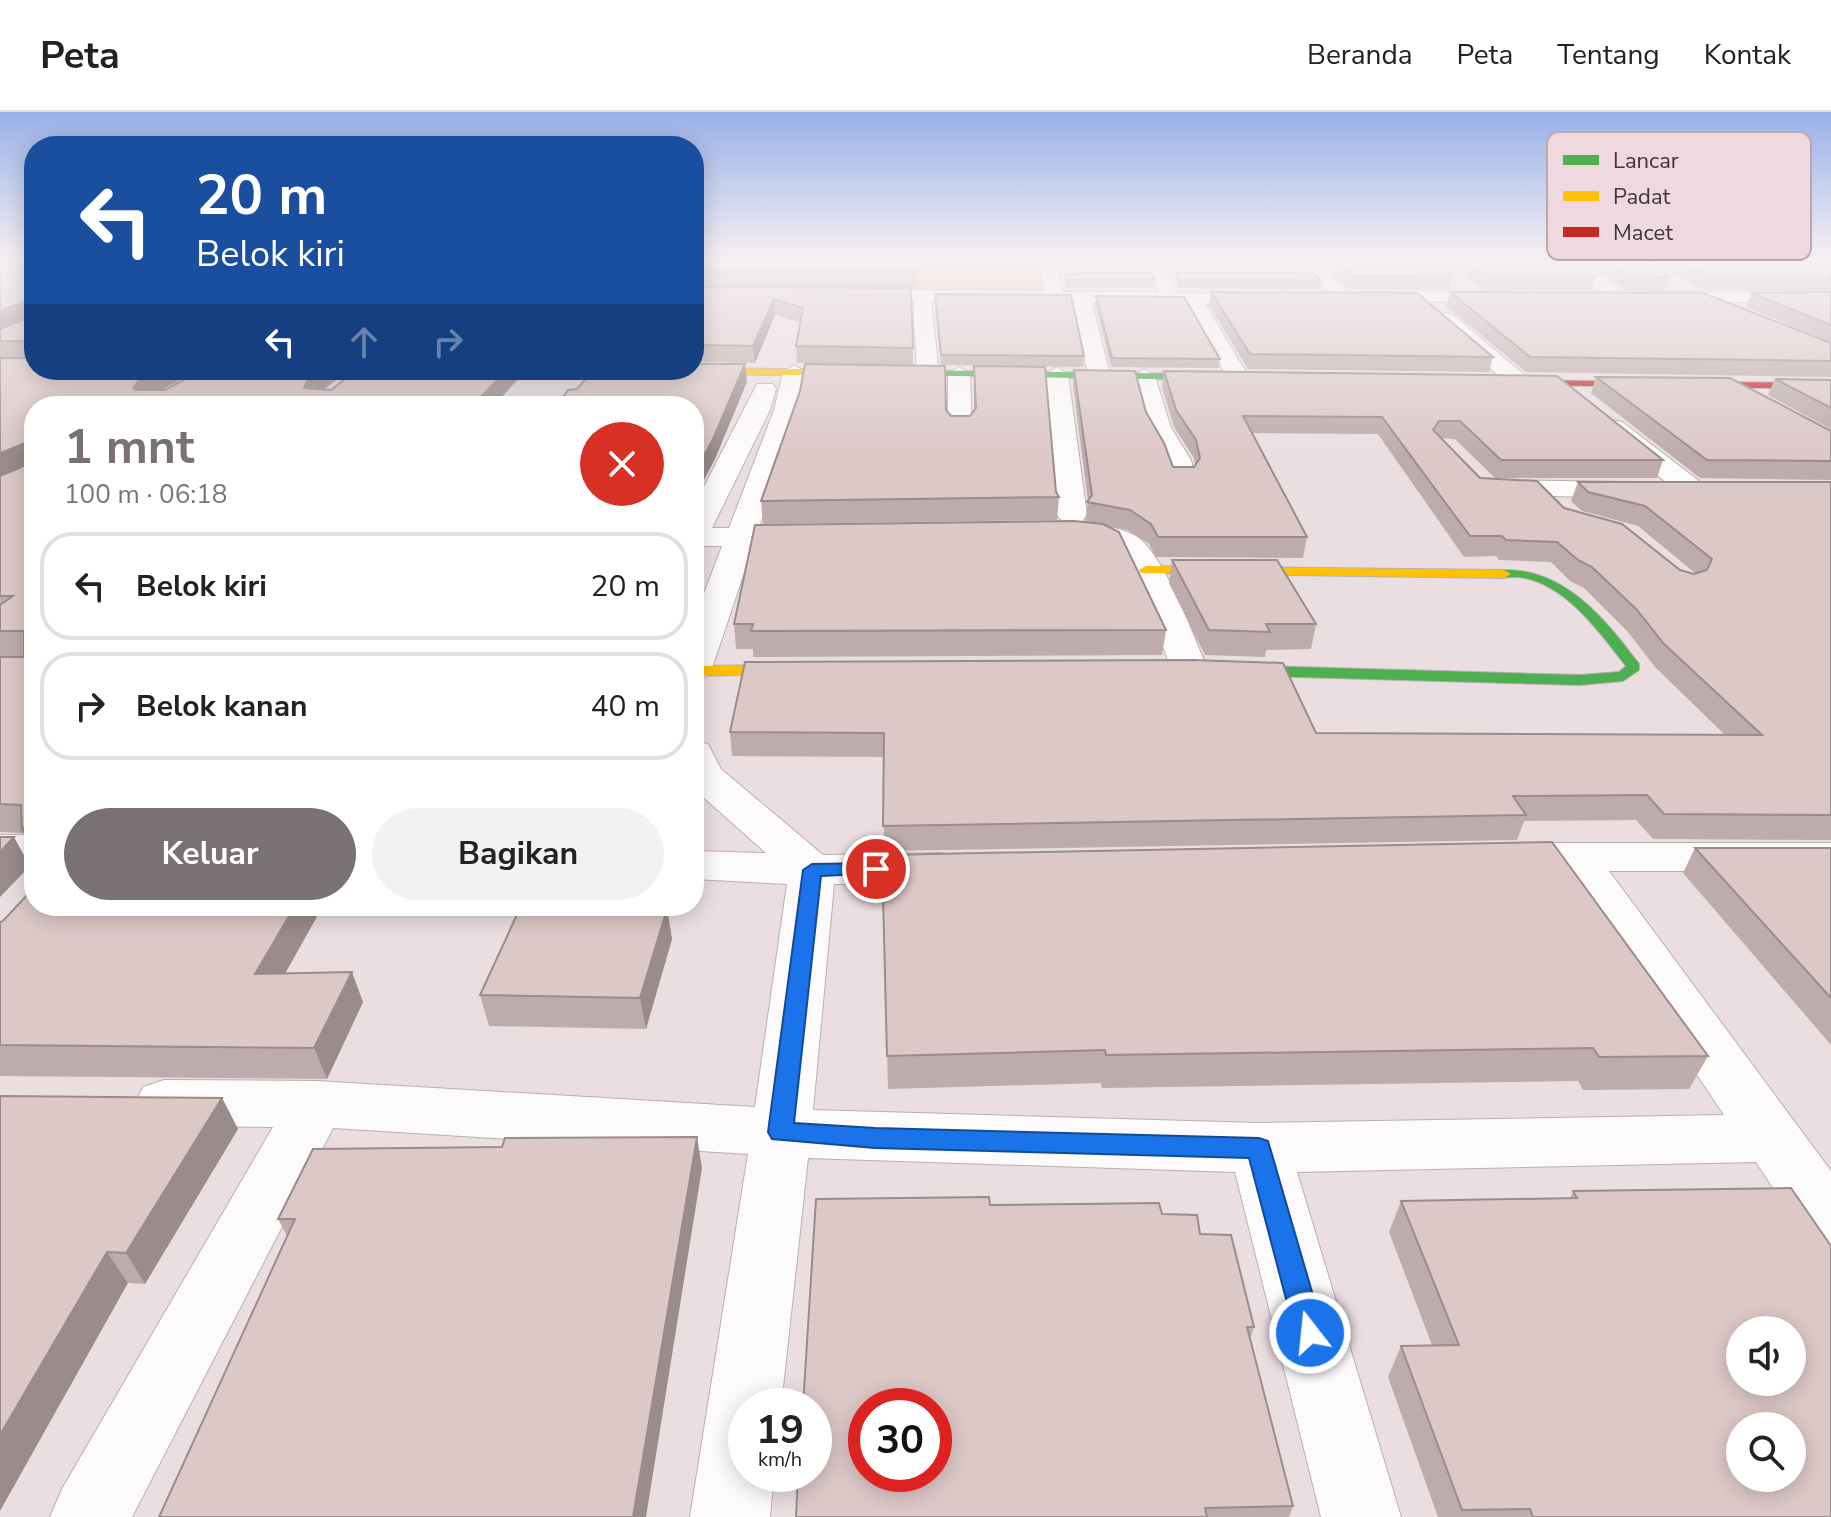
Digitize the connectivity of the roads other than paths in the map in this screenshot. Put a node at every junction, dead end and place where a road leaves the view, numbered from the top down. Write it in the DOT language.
graph roads {
  1 [pos="922,324"];
  2 [pos="1087,324"];
  3 [pos="1210,324"];
  4 [pos="1450,324"];
  5 [pos="704,371"];
  6 [pos="783,372"];
  7 [pos="927,373"];
  8 [pos="959,374"];
  9 [pos="1057,374"];
  10 [pos="1099,375"];
  11 [pos="1144,376"];
  12 [pos="1246,377"];
  13 [pos="585,380"];
  14 [pos="1489,382"];
  15 [pos="1520,383"];
  16 [pos="1559,383"];
  17 [pos="1728,384"];
  18 [pos="1831,386"];
  19 [pos="576,394"];
  20 [pos="1767,406"];
  21 [pos="960,429"];
  22 [pos="1465,469"];
  23 [pos="1181,477"];
  24 [pos="1693,490"];
  25 [pos="1724,490"];
  26 [pos="1541,491"];
  27 [pos="704,515"];
  28 [pos="1072,515"];
  29 [pos="1570,520"];
  30 [pos="1040,533"];
  31 [pos="704,535"];
  32 [pos="834,535"];
  33 [pos="739,537"];
  34 [pos="1146,570"];
  35 [pos="704,640"];
  36 [pos="1182,669"];
  37 [pos="704,670"];
  38 [pos="822,670"];
  39 [pos="704,774"];
  40 [pos="0,849"];
  41 [pos="24,849"];
  42 [pos="1574,856"];
  43 [pos="1831,857"];
  44 [pos="1463,858"];
  45 [pos="704,865"];
  46 [pos="987,867"];
  47 [pos="812,870"];
  48 [pos="111,1102"];
  49 [pos="316,1104"];
  50 [pos="781,1132"];
  51 [pos="1772,1138"];
  52 [pos="1259,1148"];
  53 [pos="1831,1221"];
  54 [pos="90,1517"];
  55 [pos="730,1517"];
  56 [pos="1361,1517"];
  1 -- 7 [label="street"];
  2 -- 10 [label="street"];
  3 -- 12 [label="street"];
  4 -- 15 [label="street"];
  5 -- 6 [label="main road"];
  6 -- 7 [label="main road"];
  6 -- 27 [label="street"];
  6 -- 33 [label="street"];
  7 -- 8 [label="main road"];
  8 -- 9 [label="main road"];
  8 -- 21 [label="street"];
  9 -- 10 [label="main road"];
  9 -- 28 [label="street"];
  10 -- 11 [label="main road"];
  11 -- 12 [label="main road"];
  11 -- 23 [label="street"];
  13 -- 19 [label="street"];
  14 -- 15 [label="main road"];
  15 -- 16 [label="main road"];
  16 -- 17 [label="main road"];
  16 -- 24 [label="street"];
  17 -- 18 [label="main road"];
  17 -- 20 [label="street"];
  22 -- 26 [label="street"];
  24 -- 25 [label="street"];
  24 -- 26 [label="street"];
  26 -- 29 [label="street"];
  30 -- 34 [label="street"];
  31 -- 33 [label="street"];
  32 -- 33 [label="street"];
  33 -- 35 [label="street"];
  34 -- 36 [label="street"];
  34 -- 36 [label="main road"];
  37 -- 38 [label="main road"];
  39 -- 47 [label="street"];
  40 -- 41 [label="street"];
  42 -- 43 [label="street"];
  42 -- 44 [label="street"];
  42 -- 51 [label="street"];
  45 -- 47 [label="street"];
  46 -- 47 [label="street"];
  47 -- 50 [label="street"];
  48 -- 49 [label="street"];
  49 -- 50 [label="street"];
  49 -- 54 [label="street"];
  50 -- 52 [label="street"];
  50 -- 55 [label="street"];
  51 -- 52 [label="street"];
  51 -- 53 [label="street"];
  52 -- 56 [label="street"];
}
